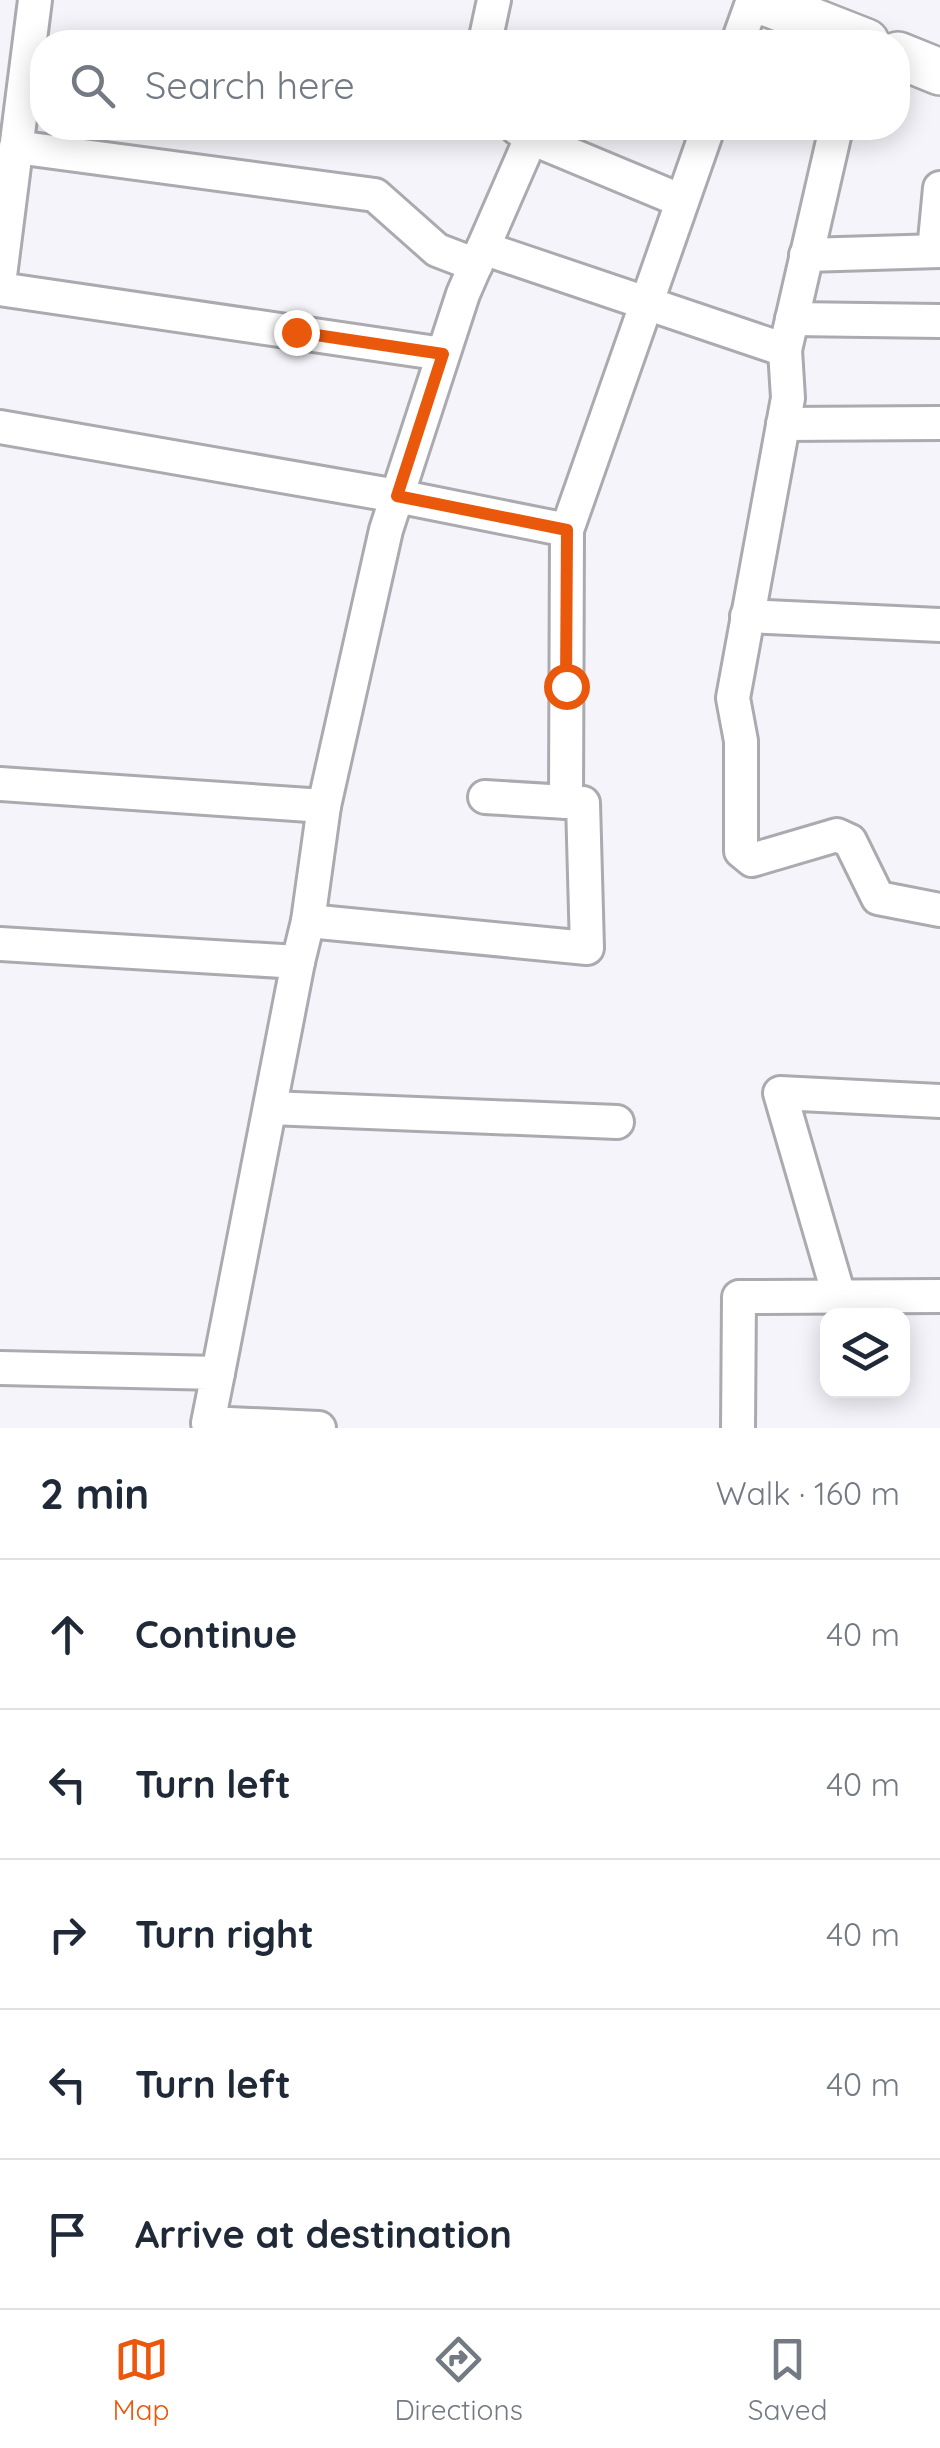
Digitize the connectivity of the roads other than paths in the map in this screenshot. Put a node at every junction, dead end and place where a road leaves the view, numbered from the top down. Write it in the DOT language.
graph roads {
  1 [pos="35,0"];
  2 [pos="494,0"];
  3 [pos="756,0"];
  4 [pos="488,30"];
  5 [pos="743,30"];
  6 [pos="831,30"];
  7 [pos="910,61"];
  8 [pos="13,66"];
  9 [pos="940,72"];
  10 [pos="521,140"];
  11 [pos="542,140"];
  12 [pos="704,140"];
  13 [pos="833,140"];
  14 [pos="16,147"];
  15 [pos="940,188"];
  16 [pos="682,202"];
  17 [pos="937,251"];
  18 [pos="806,255"];
  19 [pos="479,257"];
  20 [pos="0,276"];
  21 [pos="0,289"];
  22 [pos="646,304"];
  23 [pos="940,320"];
  24 [pos="789,334"];
  25 [pos="443,354"];
  26 [pos="940,422"];
  27 [pos="783,424"];
  28 [pos="0,427"];
  29 [pos="397,496"];
  30 [pos="567,530"];
  31 [pos="747,616"];
  32 [pos="940,625"];
  33 [pos="0,784"];
  34 [pos="484,797"];
  35 [pos="566,802"];
  36 [pos="324,806"];
  37 [pos="940,910"];
  38 [pos="308,921"];
  39 [pos="0,944"];
  40 [pos="298,962"];
  41 [pos="940,1101"];
  42 [pos="270,1108"];
  43 [pos="618,1122"];
  44 [pos="840,1296"];
  45 [pos="940,1296"];
  46 [pos="0,1368"];
  47 [pos="218,1373"];
  48 [pos="208,1426"];
  49 [pos="319,1428"];
  50 [pos="738,1428"];
  1 -- 8 [label="street"];
  2 -- 4 [label="street"];
  3 -- 5 [label="street"];
  3 -- 6 [label="main road"];
  7 -- 9 [label="main road"];
  8 -- 14 [label="street"];
  10 -- 19 [label="street"];
  11 -- 16 [label="street"];
  12 -- 16 [label="street"];
  13 -- 18 [label="street"];
  14 -- 19 [label="street"];
  14 -- 20 [label="street"];
  15 -- 17 [label="street"];
  16 -- 22 [label="street"];
  17 -- 18 [label="street"];
  18 -- 24 [label="street"];
  19 -- 22 [label="street"];
  19 -- 25 [label="street"];
  21 -- 25 [label="street"];
  22 -- 24 [label="street"];
  22 -- 30 [label="street"];
  23 -- 24 [label="street"];
  24 -- 27 [label="street"];
  25 -- 29 [label="street"];
  26 -- 27 [label="street"];
  27 -- 31 [label="street"];
  28 -- 29 [label="street"];
  29 -- 30 [label="street"];
  29 -- 36 [label="street"];
  30 -- 35 [label="street"];
  31 -- 32 [label="street"];
  31 -- 37 [label="street"];
  33 -- 36 [label="street"];
  34 -- 35 [label="street"];
  35 -- 38 [label="street"];
  36 -- 38 [label="street"];
  38 -- 40 [label="street"];
  39 -- 40 [label="street"];
  40 -- 42 [label="street"];
  41 -- 44 [label="street"];
  42 -- 43 [label="street"];
  42 -- 47 [label="street"];
  44 -- 45 [label="street"];
  44 -- 50 [label="street"];
  46 -- 47 [label="street"];
  47 -- 48 [label="street"];
  48 -- 49 [label="street"];
}
